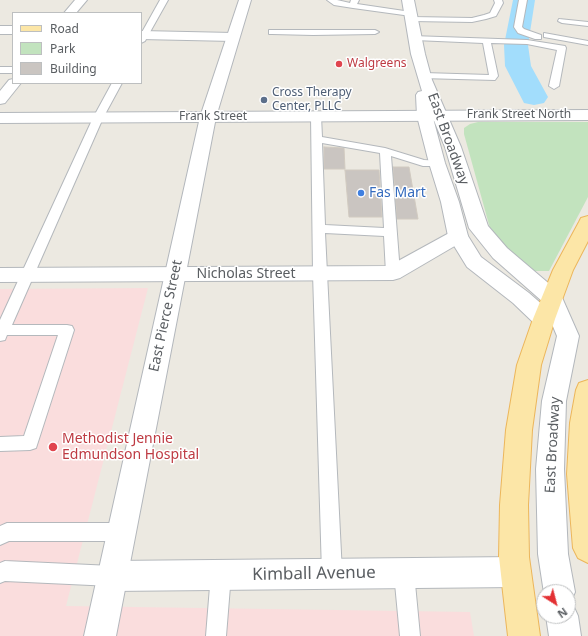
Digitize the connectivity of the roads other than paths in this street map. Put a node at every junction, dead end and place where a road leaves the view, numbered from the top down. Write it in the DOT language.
graph roads {
  1 [pos="81,0"];
  2 [pos="164,0"];
  3 [pos="245,0"];
  4 [pos="331,0"];
  5 [pos="408,0"];
  6 [pos="498,0"];
  7 [pos="523,0"];
  8 [pos="354,3"];
  9 [pos="71,12"];
  10 [pos="411,17"];
  11 [pos="562,21"];
  12 [pos="588,24"];
  13 [pos="0,30"];
  14 [pos="12,30"];
  15 [pos="273,31"];
  16 [pos="375,32"];
  17 [pos="142,37"];
  18 [pos="233,37"];
  19 [pos="415,38"];
  20 [pos="486,40"];
  21 [pos="533,40"];
  22 [pos="588,43"];
  23 [pos="0,70"];
  24 [pos="12,70"];
  25 [pos="425,78"];
  26 [pos="13,84"];
  27 [pos="116,84"];
  28 [pos="554,86"];
  29 [pos="0,100"];
  30 [pos="588,115"];
  31 [pos="316,116"];
  32 [pos="433,116"];
  33 [pos="208,117"];
  34 [pos="0,118"];
  35 [pos="98,118"];
  36 [pos="317,139"];
  37 [pos="385,151"];
  38 [pos="437,162"];
  39 [pos="588,222"];
  40 [pos="319,229"];
  41 [pos="390,232"];
  42 [pos="458,236"];
  43 [pos="320,273"];
  44 [pos="393,273"];
  45 [pos="175,274"];
  46 [pos="0,275"];
  47 [pos="27,275"];
  48 [pos="548,308"];
  49 [pos="1,333"];
  50 [pos="588,390"];
  51 [pos="0,444"];
  52 [pos="122,532"];
  53 [pos="0,536"];
  54 [pos="588,548"];
  55 [pos="516,572"];
  56 [pos="0,573"];
  57 [pos="332,573"];
  58 [pos="404,573"];
  59 [pos="221,574"];
  60 [pos="112,576"];
  61 [pos="558,584"];
  62 [pos="563,624"];
  63 [pos="100,636"];
  64 [pos="216,636"];
  65 [pos="410,636"];
  66 [pos="524,636"];
  67 [pos="565,636"];
  1 -- 9 [label="main road"];
  2 -- 17 [label="lane"];
  3 -- 18 [label="main road, East Pierce Street"];
  4 -- 8 [label="lane"];
  5 -- 10 [label="main road, East Broadway"];
  6 -- 10 [label="lane"];
  7 -- 21 [label="lane"];
  8 -- 10 [label="lane"];
  10 -- 19 [label="main road, East Broadway"];
  11 -- 12 [label="lane"];
  13 -- 14 [label="main road"];
  15 -- 16 [label="lane"];
  17 -- 18 [label="main road"];
  18 -- 33 [label="main road, East Pierce Street"];
  19 -- 20 [label="lane"];
  19 -- 25 [label="main road, East Broadway"];
  20 -- 21 [label="lane"];
  20 -- 25 [label="lane"];
  21 -- 22 [label="lane"];
  21 -- 28 [label="lane"];
  23 -- 24 [label="lane"];
  25 -- 32 [label="main road, East Broadway"];
  26 -- 29 [label="main road"];
  27 -- 35 [label="lane"];
  30 -- 32 [label="main road, Frank Street North"];
  31 -- 32 [label="main road, Frank Street"];
  31 -- 33 [label="main road, Frank Street"];
  31 -- 36 [label="lane"];
  32 -- 38 [label="main road, East Broadway"];
  32 -- 48 [label="main road, East Broadway"];
  33 -- 35 [label="main road, Frank Street"];
  33 -- 45 [label="main road, East Pierce Street"];
  34 -- 35 [label="main road, Frank Street"];
  35 -- 47 [label="lane"];
  36 -- 37 [label="lane"];
  36 -- 40 [label="lane"];
  37 -- 38 [label="lane"];
  37 -- 41 [label="lane"];
  38 -- 42 [label="main road, East Broadway"];
  39 -- 48 [label="main road"];
  40 -- 41 [label="lane"];
  40 -- 43 [label="lane"];
  41 -- 44 [label="lane"];
  42 -- 44 [label="main road, Nicholas Street"];
  42 -- 48 [label="main road, East Broadway"];
  43 -- 44 [label="main road, Nicholas Street"];
  43 -- 45 [label="main road, Nicholas Street"];
  43 -- 57 [label="lane"];
  45 -- 47 [label="main road, Nicholas Street"];
  45 -- 52 [label="main road, East Pierce Street"];
  46 -- 47 [label="main road, Nicholas Street"];
  47 -- 49 [label="lane"];
  48 -- 55 [label="main road"];
  48 -- 61 [label="main road, East Broadway"];
  49 -- 51 [label="lane"];
  50 -- 54 [label="main road"];
  52 -- 53 [label="lane"];
  52 -- 60 [label="main road, East Pierce Street"];
  55 -- 58 [label="main road, Kimball Avenue"];
  55 -- 66 [label="main road"];
  56 -- 60 [label="lane"];
  57 -- 58 [label="main road, Kimball Avenue"];
  57 -- 59 [label="main road, Kimball Avenue"];
  58 -- 65 [label="lane"];
  59 -- 60 [label="main road, Kimball Avenue"];
  59 -- 64 [label="lane"];
  60 -- 63 [label="main road, East Pierce Street"];
  62 -- 67 [label="main road"];
}
